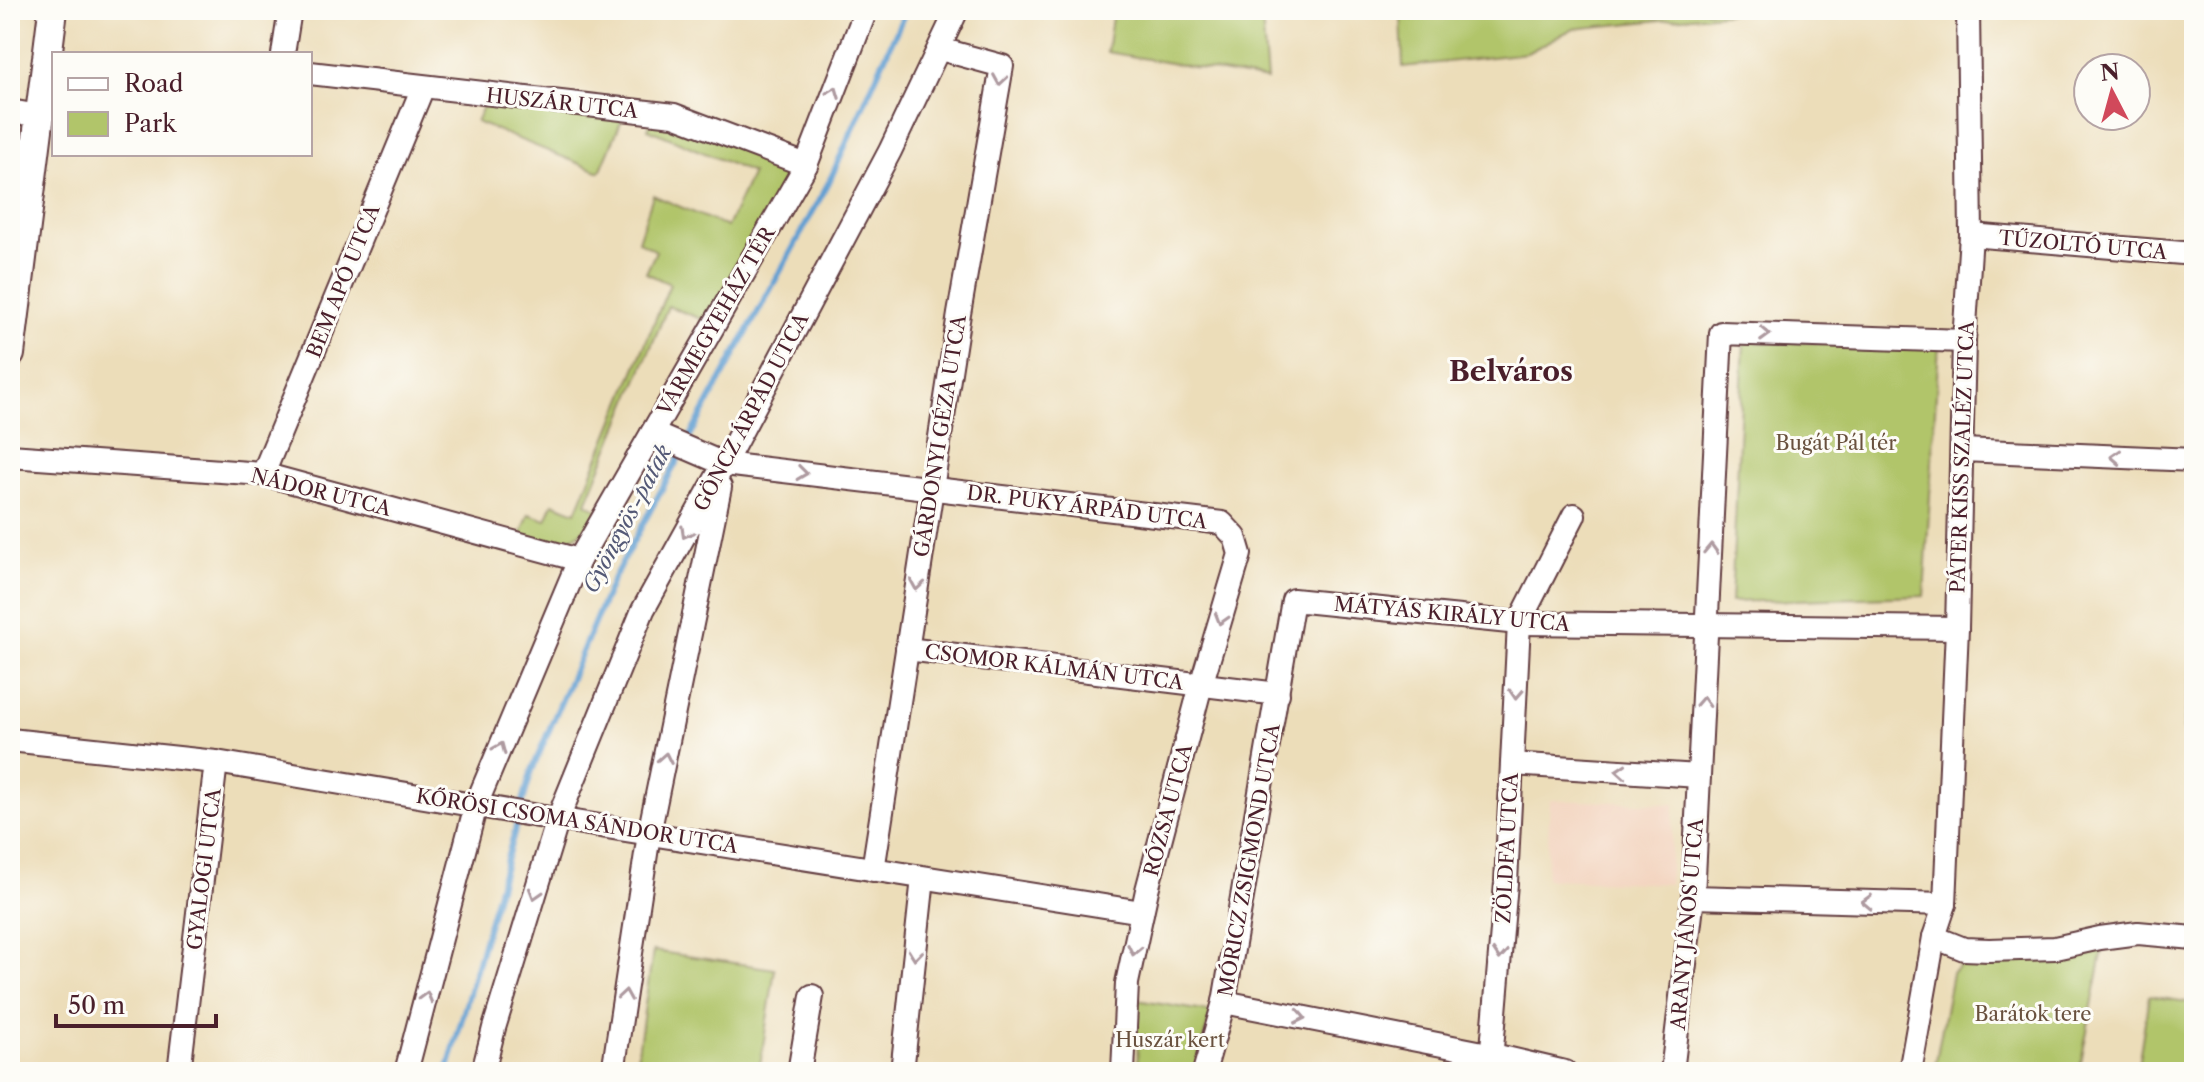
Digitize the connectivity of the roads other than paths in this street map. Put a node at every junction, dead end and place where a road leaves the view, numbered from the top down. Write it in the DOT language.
graph roads {
  1 [pos="53,10"];
  2 [pos="290,10"];
  3 [pos="866,10"];
  4 [pos="957,10"];
  5 [pos="1968,10"];
  6 [pos="940,49"];
  7 [pos="283,52"];
  8 [pos="51,54"];
  9 [pos="312,73"];
  10 [pos="423,87"];
  11 [pos="10,111"];
  12 [pos="39,116"];
  13 [pos="806,165"];
  14 [pos="1971,235"];
  15 [pos="2194,254"];
  16 [pos="1964,341"];
  17 [pos="10,354"];
  18 [pos="652,433"];
  19 [pos="1962,450"];
  20 [pos="10,456"];
  21 [pos="2194,460"];
  22 [pos="724,464"];
  23 [pos="263,474"];
  24 [pos="932,488"];
  25 [pos="1574,515"];
  26 [pos="1240,554"];
  27 [pos="579,560"];
  28 [pos="1293,600"];
  29 [pos="1519,623"];
  30 [pos="1708,627"];
  31 [pos="1957,628"];
  32 [pos="907,649"];
  33 [pos="1201,685"];
  34 [pos="1278,694"];
  35 [pos="10,740"];
  36 [pos="216,762"];
  37 [pos="1512,764"];
  38 [pos="1699,776"];
  39 [pos="484,806"];
  40 [pos="554,819"];
  41 [pos="649,834"];
  42 [pos="873,870"];
  43 [pos="923,878"];
  44 [pos="1693,897"];
  45 [pos="1945,904"];
  46 [pos="1142,912"];
  47 [pos="1934,937"];
  48 [pos="2194,938"];
  49 [pos="812,996"];
  50 [pos="1224,1002"];
  51 [pos="1491,1063"];
  52 [pos="179,1072"];
  53 [pos="406,1072"];
  54 [pos="483,1072"];
  55 [pos="613,1072"];
  56 [pos="799,1072"];
  57 [pos="902,1072"];
  58 [pos="1123,1072"];
  59 [pos="1204,1072"];
  60 [pos="1565,1072"];
  61 [pos="1672,1072"];
  62 [pos="1910,1072"];
  1 -- 8 [label="street"];
  2 -- 7 [label="street"];
  13 -- 3 [label="street, VÁRMEGYEHÁZ TÉR, one-way"];
  4 -- 6 [label="street, GÖNCZ ÁRPÁD UTCA"];
  5 -- 14 [label="street, PÁTER KISS SZALÉZ UTCA"];
  6 -- 22 [label="street, GÖNCZ ÁRPÁD UTCA"];
  6 -- 24 [label="street, GÁRDONYI GÉZA UTCA, one-way"];
  8 -- 12 [label="street"];
  9 -- 10 [label="street, HUSZÁR UTCA"];
  10 -- 13 [label="street, HUSZÁR UTCA"];
  10 -- 23 [label="street, BEM APÓ UTCA"];
  11 -- 12 [label="street"];
  12 -- 17 [label="street"];
  13 -- 18 [label="street, VÁRMEGYEHÁZ TÉR"];
  14 -- 15 [label="street, TŰZOLTÓ UTCA"];
  14 -- 16 [label="street, PÁTER KISS SZALÉZ UTCA"];
  16 -- 19 [label="street, PÁTER KISS SZALÉZ UTCA"];
  30 -- 16 [label="street, one-way"];
  18 -- 22 [label="street, DR. PUKY ÁRPÁD UTCA"];
  18 -- 27 [label="street, VÁRMEGYEHÁZ TÉR"];
  21 -- 19 [label="street, one-way"];
  19 -- 31 [label="street, PÁTER KISS SZALÉZ UTCA"];
  20 -- 23 [label="street, NÁDOR UTCA"];
  22 -- 24 [label="street, DR. PUKY ÁRPÁD UTCA, one-way"];
  22 -- 40 [label="street, GÖNCZ ÁRPÁD UTCA, one-way"];
  41 -- 22 [label="street, one-way"];
  23 -- 27 [label="street, NÁDOR UTCA"];
  24 -- 26 [label="street, DR. PUKY ÁRPÁD UTCA"];
  24 -- 32 [label="street, GÁRDONYI GÉZA UTCA, one-way"];
  25 -- 29 [label="street"];
  26 -- 33 [label="street, RÓZSA UTCA, one-way"];
  39 -- 27 [label="street, VÁRMEGYEHÁZ TÉR, one-way"];
  28 -- 29 [label="street, MÁTYÁS KIRÁLY UTCA"];
  28 -- 34 [label="street, MÓRICZ ZSIGMOND UTCA"];
  29 -- 30 [label="street, MÁTYÁS KIRÁLY UTCA"];
  29 -- 37 [label="street, ZÖLDFA UTCA, one-way"];
  30 -- 31 [label="street"];
  38 -- 30 [label="street, ARANY JÁNOS UTCA, one-way"];
  31 -- 45 [label="street, PÁTER KISS SZALÉZ UTCA"];
  32 -- 33 [label="street, CSOMOR KÁLMÁN UTCA"];
  32 -- 42 [label="street, GÁRDONYI GÉZA UTCA"];
  33 -- 34 [label="street, CSOMOR KÁLMÁN UTCA"];
  33 -- 46 [label="street, RÓZSA UTCA"];
  34 -- 50 [label="street, MÓRICZ ZSIGMOND UTCA"];
  35 -- 36 [label="street, KŐRÖSI CSOMA SÁNDOR UTCA"];
  36 -- 39 [label="street, KŐRÖSI CSOMA SÁNDOR UTCA"];
  36 -- 52 [label="street, GYALOGI UTCA"];
  38 -- 37 [label="street, one-way"];
  37 -- 51 [label="street, ZÖLDFA UTCA, one-way"];
  38 -- 44 [label="street, ARANY JÁNOS UTCA"];
  39 -- 40 [label="street, KŐRÖSI CSOMA SÁNDOR UTCA"];
  53 -- 39 [label="street, VÁRMEGYEHÁZ TÉR, one-way"];
  40 -- 41 [label="street, KŐRÖSI CSOMA SÁNDOR UTCA"];
  40 -- 54 [label="street, GÖNCZ ÁRPÁD UTCA, one-way"];
  41 -- 42 [label="street, KŐRÖSI CSOMA SÁNDOR UTCA"];
  55 -- 41 [label="street, one-way"];
  42 -- 43 [label="street, KŐRÖSI CSOMA SÁNDOR UTCA"];
  43 -- 46 [label="street, KŐRÖSI CSOMA SÁNDOR UTCA"];
  43 -- 57 [label="street, one-way"];
  45 -- 44 [label="street, one-way"];
  44 -- 61 [label="street, ARANY JÁNOS UTCA"];
  45 -- 47 [label="street, PÁTER KISS SZALÉZ UTCA"];
  46 -- 58 [label="street, RÓZSA UTCA, one-way"];
  47 -- 48 [label="street"];
  47 -- 62 [label="street, PÁTER KISS SZALÉZ UTCA"];
  49 -- 56 [label="street"];
  50 -- 51 [label="street, one-way"];
  50 -- 59 [label="street, MÓRICZ ZSIGMOND UTCA"];
  51 -- 60 [label="street"];
}
